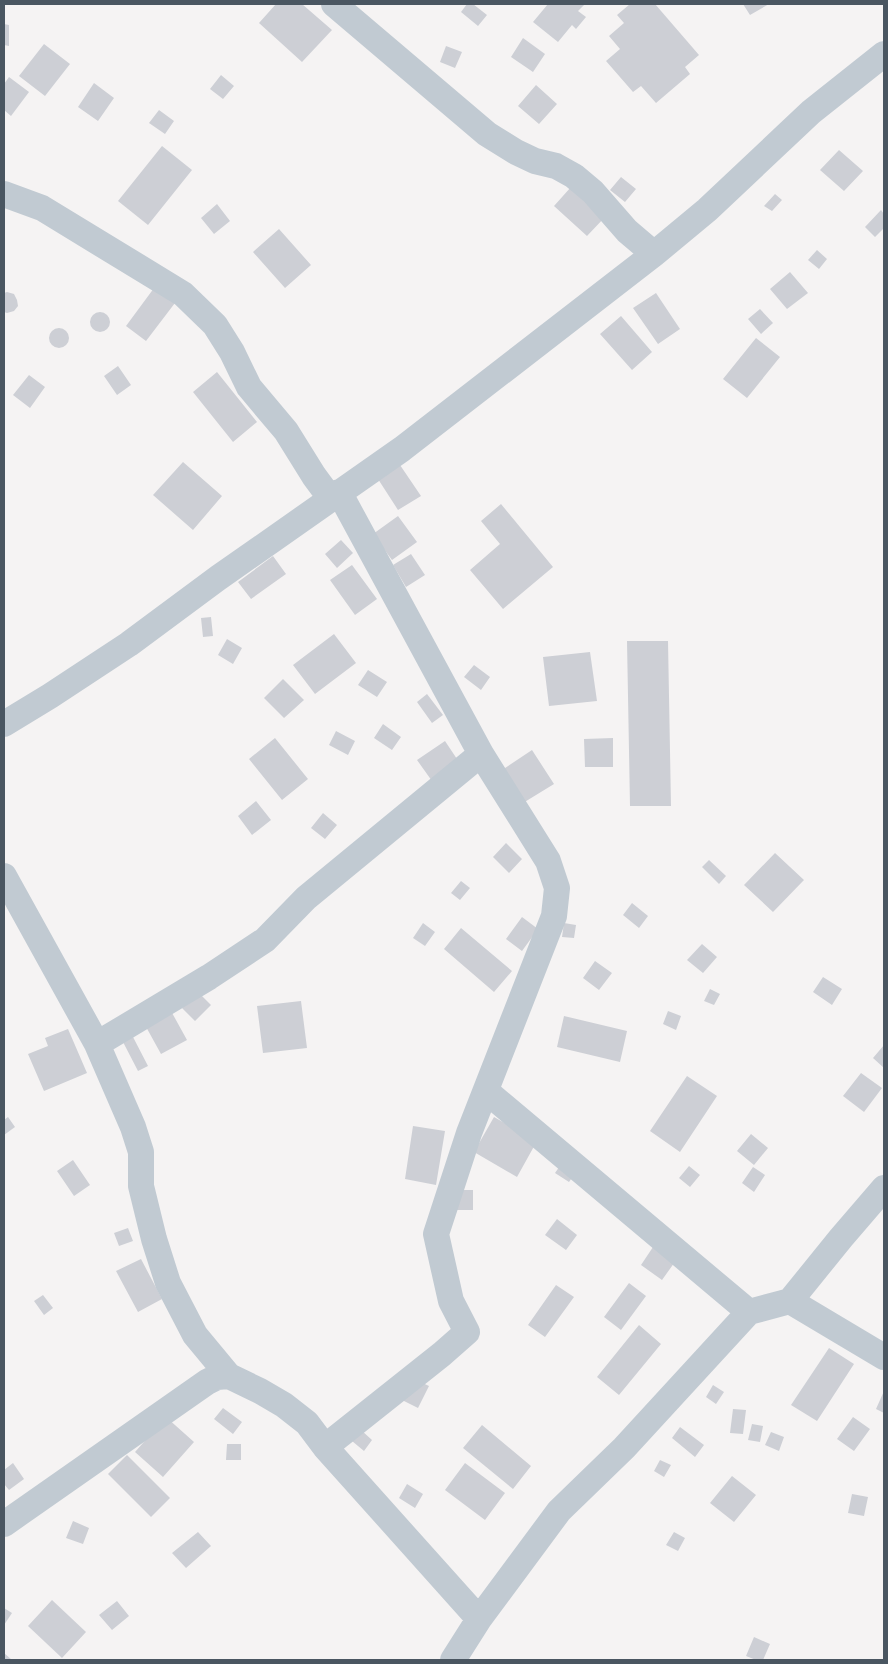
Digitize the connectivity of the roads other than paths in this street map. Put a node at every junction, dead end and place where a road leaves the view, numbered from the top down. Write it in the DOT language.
graph roads {
  1 [pos="334,4"];
  2 [pos="884,54"];
  3 [pos="4,194"];
  4 [pos="654,254"];
  5 [pos="335,495"];
  6 [pos="4,724"];
  7 [pos="481,754"];
  8 [pos="4,876"];
  9 [pos="97,1044"];
  10 [pos="486,1090"];
  11 [pos="884,1188"];
  12 [pos="790,1301"];
  13 [pos="750,1312"];
  14 [pos="884,1357"];
  15 [pos="229,1376"];
  16 [pos="325,1447"];
  17 [pos="4,1524"];
  18 [pos="480,1619"];
  19 [pos="454,1660"];
  1 -- 4 [label="street"];
  2 -- 4 [label="street"];
  3 -- 5 [label="street"];
  4 -- 5 [label="street"];
  5 -- 6 [label="street"];
  5 -- 7 [label="street"];
  7 -- 9 [label="street"];
  7 -- 10 [label="street"];
  8 -- 9 [label="street"];
  9 -- 15 [label="street"];
  10 -- 13 [label="street"];
  10 -- 16 [label="street"];
  11 -- 12 [label="street"];
  12 -- 13 [label="street"];
  12 -- 14 [label="street"];
  13 -- 18 [label="street"];
  15 -- 16 [label="street"];
  15 -- 17 [label="street"];
  16 -- 18 [label="street"];
  18 -- 19 [label="street"];
}
